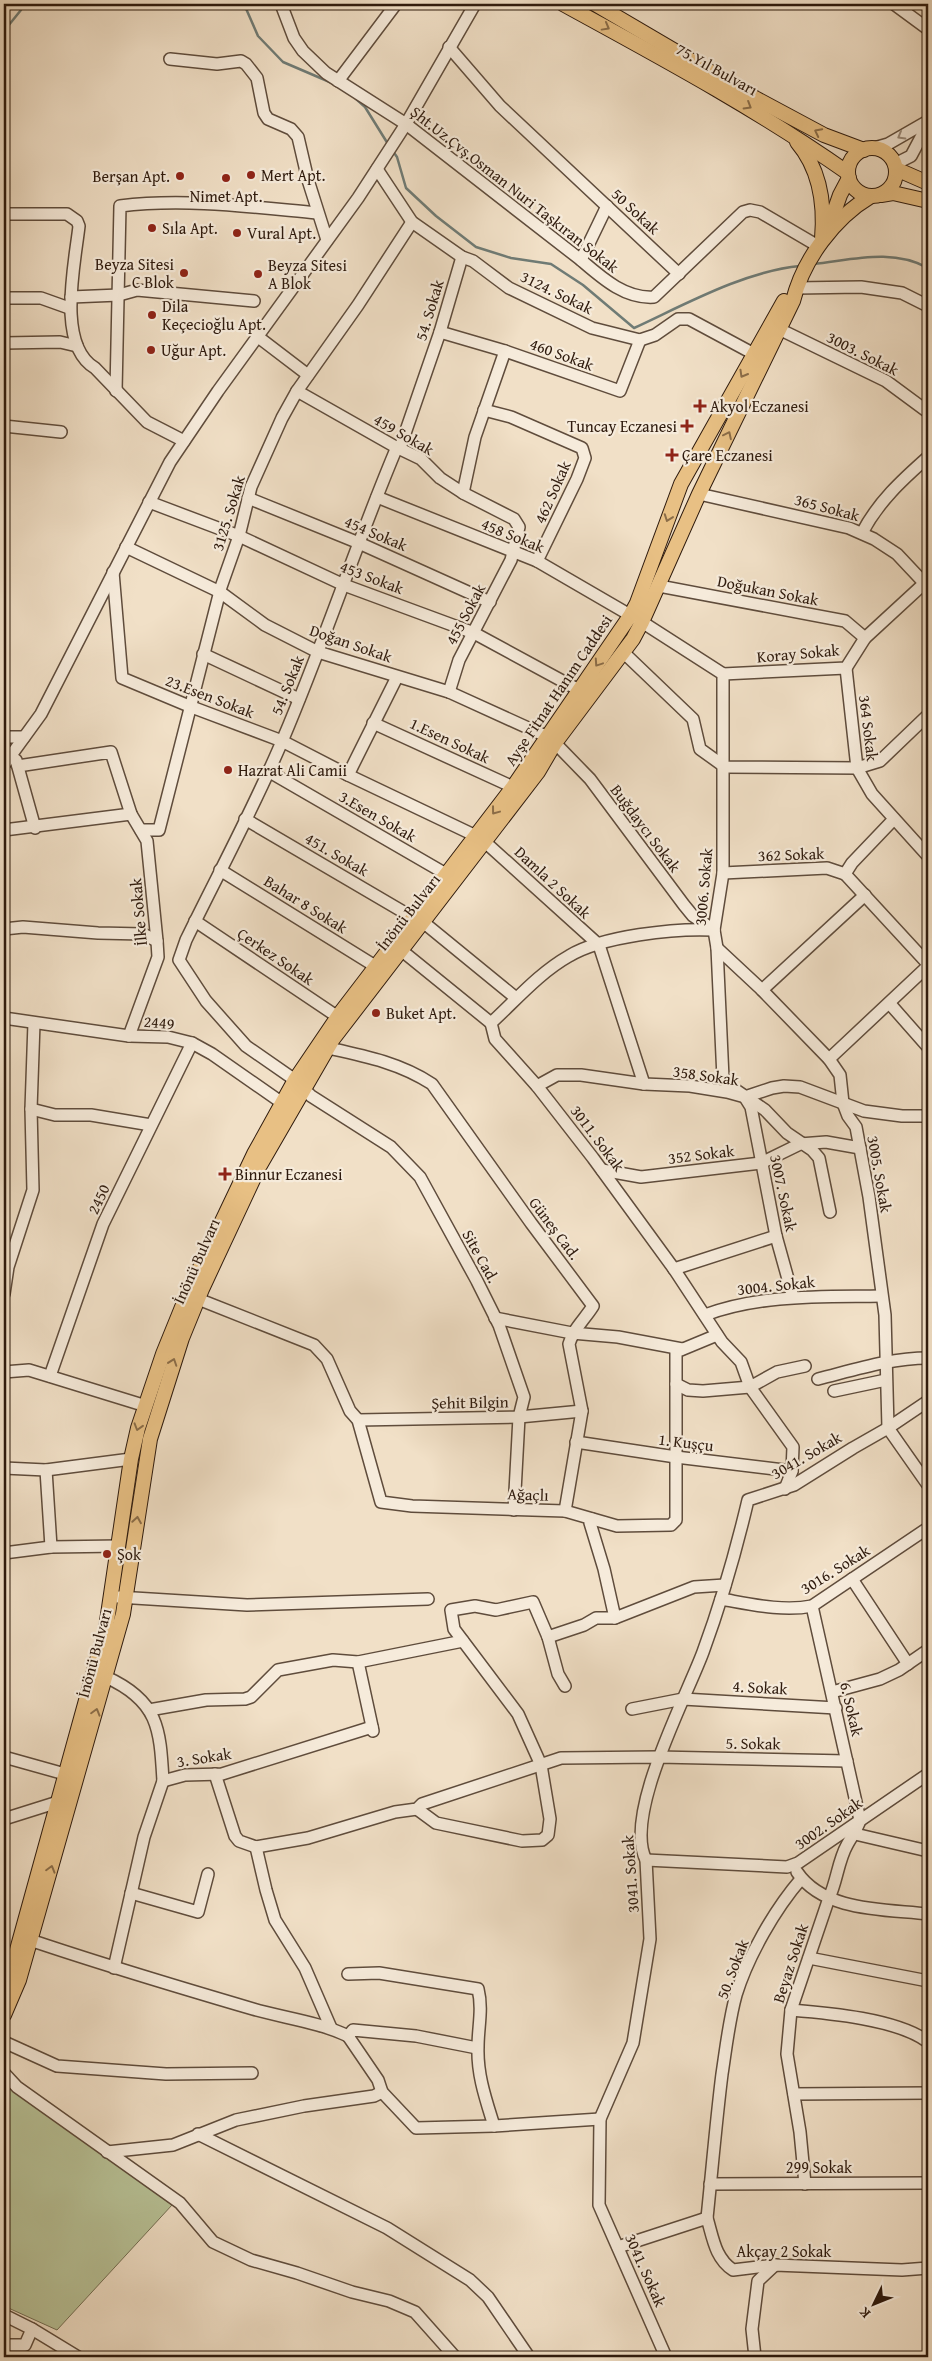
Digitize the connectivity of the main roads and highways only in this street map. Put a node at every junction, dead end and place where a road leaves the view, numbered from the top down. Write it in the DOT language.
graph roads {
  1 [pos="563,4"];
  2 [pos="595,4"];
  3 [pos="786,130"];
  4 [pos="869,149"];
  5 [pos="895,167"];
  6 [pos="848,175"];
  7 [pos="928,183"];
  8 [pos="876,195"];
  9 [pos="928,201"];
  10 [pos="822,239"];
  11 [pos="796,288"];
  12 [pos="681,484"];
  13 [pos="701,490"];
  14 [pos="636,619"];
  15 [pos="552,740"];
  16 [pos="480,839"];
  17 [pos="418,920"];
  18 [pos="298,1085"];
  19 [pos="287,1106"];
  20 [pos="71,1776"];
  21 [pos="4,1985"];
  22 [pos="4,2015"];
  1 -- 3 [label="main road, 75.Yıl Bulvarı, one-way"];
  4 -- 2 [label="main road, 75.Yıl Bulvarı, one-way"];
  3 -- 6 [label="main road, 75.Yıl Bulvarı"];
  3 -- 10 [label="main road"];
  4 -- 5 [label="main road"];
  4 -- 6 [label="main road"];
  5 -- 7 [label="main road"];
  5 -- 8 [label="main road"];
  6 -- 8 [label="main road"];
  6 -- 10 [label="main road, Ayşe Fitnat Hanım Caddesi"];
  8 -- 9 [label="main road"];
  8 -- 10 [label="main road, Ayşe Fitnat Hanım Caddesi"];
  10 -- 11 [label="main road, Ayşe Fitnat Hanım Caddesi"];
  11 -- 12 [label="main road, Ayşe Fitnat Hanım Caddesi, one-way"];
  13 -- 11 [label="main road, Ayşe Fitnat Hanım Caddesi, one-way"];
  12 -- 13 [label="main road"];
  12 -- 14 [label="main road, Ayşe Fitnat Hanım Caddesi, one-way"];
  13 -- 14 [label="main road, Ayşe Fitnat Hanım Caddesi"];
  14 -- 15 [label="main road, Ayşe Fitnat Hanım Caddesi, one-way"];
  14 -- 15 [label="main road, İnönü Bulvarı"];
  15 -- 16 [label="main road, Ayşe Fitnat Hanım Caddesi, one-way"];
  15 -- 16 [label="main road, İnönü Bulvarı"];
  16 -- 17 [label="main road, İnönü Bulvarı"];
  16 -- 17 [label="main road, Ayşe Fitnat Hanım Caddesi"];
  17 -- 18 [label="main road, İnönü Bulvarı"];
  17 -- 18 [label="main road, Ayşe Fitnat Hanım Caddesi"];
  18 -- 19 [label="main road, İnönü Bulvarı"];
  20 -- 19 [label="main road, İnönü Bulvarı, one-way"];
  19 -- 20 [label="main road, İnönü Bulvarı, one-way"];
  20 -- 21 [label="main road, İnönü Bulvarı"];
  22 -- 20 [label="main road, İnönü Bulvarı, one-way"];
}
